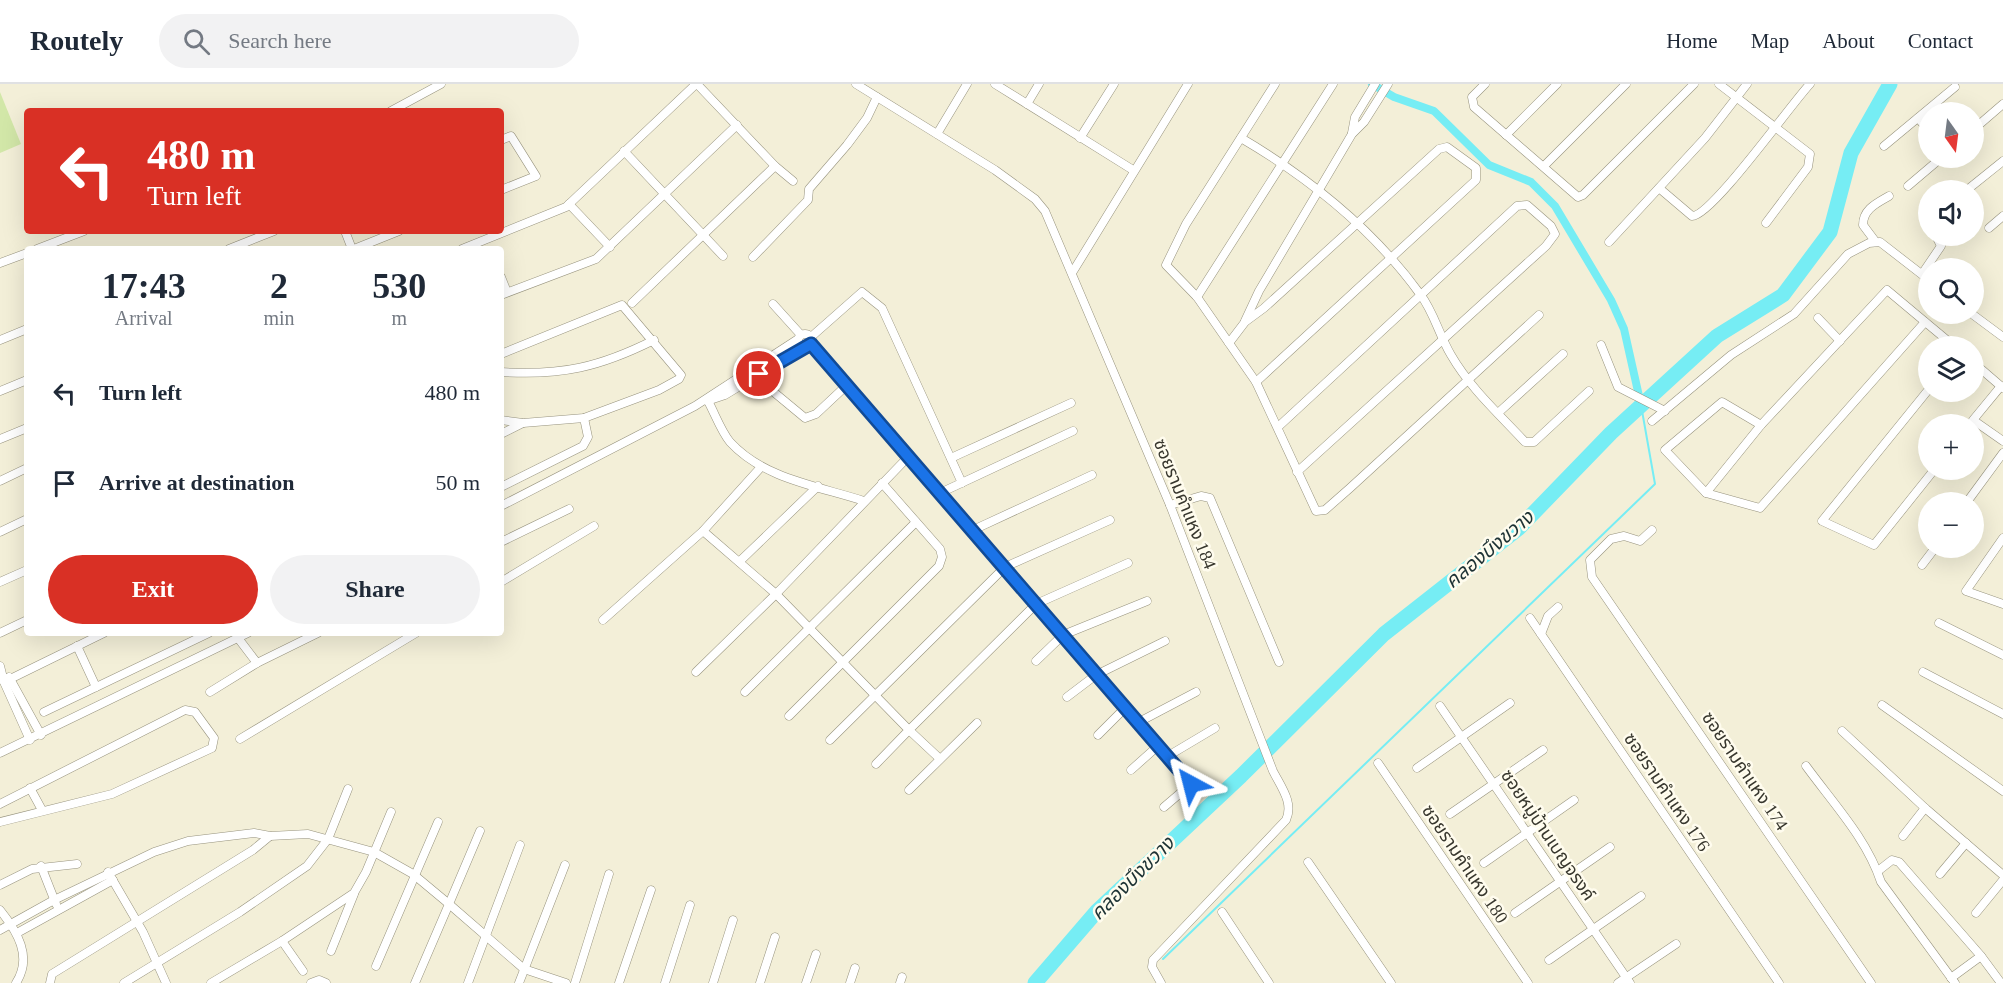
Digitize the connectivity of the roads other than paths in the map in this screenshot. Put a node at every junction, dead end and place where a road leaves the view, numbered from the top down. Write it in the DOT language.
graph roads {
  1 [pos="441,84"];
  2 [pos="696,84"];
  3 [pos="856,84"];
  4 [pos="968,84"];
  5 [pos="995,84"];
  6 [pos="1039,84"];
  7 [pos="1114,84"];
  8 [pos="1188,84"];
  9 [pos="1275,84"];
  10 [pos="1332,84"];
  11 [pos="1376,84"];
  12 [pos="1388,84"];
  13 [pos="1485,84"];
  14 [pos="1557,84"];
  15 [pos="1626,84"];
  16 [pos="1694,84"];
  17 [pos="1719,84"];
  18 [pos="1747,84"];
  19 [pos="1809,84"];
  20 [pos="1955,87"];
  21 [pos="878,97"];
  22 [pos="1737,98"];
  23 [pos="1937,102"];
  24 [pos="1027,104"];
  25 [pos="2003,104"];
  26 [pos="397,108"];
  27 [pos="1918,118"];
  28 [pos="1984,120"];
  29 [pos="737,125"];
  30 [pos="1775,126"];
  31 [pos="937,134"];
  32 [pos="1352,134"];
  33 [pos="1506,135"];
  34 [pos="1080,138"];
  35 [pos="1241,138"];
  36 [pos="504,139"];
  37 [pos="1884,146"];
  38 [pos="624,152"];
  39 [pos="2003,161"];
  40 [pos="1282,163"];
  41 [pos="775,166"];
  42 [pos="1544,166"];
  43 [pos="1929,168"];
  44 [pos="1133,170"];
  45 [pos="1979,180"];
  46 [pos="793,181"];
  47 [pos="1908,186"];
  48 [pos="1659,188"];
  49 [pos="504,189"];
  50 [pos="1320,189"];
  51 [pos="664,195"];
  52 [pos="1889,196"];
  53 [pos="569,204"];
  54 [pos="2003,216"];
  55 [pos="1766,223"];
  56 [pos="1358,224"];
  57 [pos="1989,228"];
  58 [pos="504,232"];
  59 [pos="76,234"];
  60 [pos="266,234"];
  61 [pos="391,234"];
  62 [pos="499,234"];
  63 [pos="705,235"];
  64 [pos="485,240"];
  65 [pos="1875,241"];
  66 [pos="1609,242"];
  67 [pos="45,246"];
  68 [pos="236,246"];
  69 [pos="361,246"];
  70 [pos="470,246"];
  71 [pos="488,246"];
  72 [pos="610,247"];
  73 [pos="24,254"];
  74 [pos="723,256"];
  75 [pos="753,257"];
  76 [pos="1390,258"];
  77 [pos="0,263"];
  78 [pos="1918,271"];
  79 [pos="1072,273"];
  80 [pos="504,294"];
  81 [pos="1420,294"];
  82 [pos="1197,297"];
  83 [pos="632,303"];
  84 [pos="773,304"];
  85 [pos="1539,315"];
  86 [pos="1918,316"];
  87 [pos="1818,318"];
  88 [pos="1245,322"];
  89 [pos="1984,323"];
  90 [pos="1923,324"];
  91 [pos="1927,324"];
  92 [pos="24,331"];
  93 [pos="1942,336"];
  94 [pos="800,337"];
  95 [pos="2003,337"];
  96 [pos="0,340"];
  97 [pos="654,340"];
  98 [pos="1442,340"];
  99 [pos="1840,341"];
  100 [pos="809,343"];
  101 [pos="1229,343"];
  102 [pos="1601,345"];
  103 [pos="504,353"];
  104 [pos="1563,354"];
  105 [pos="754,366"];
  106 [pos="504,372"];
  107 [pos="1984,372"];
  108 [pos="759,374"];
  109 [pos="24,381"];
  110 [pos="1468,381"];
  111 [pos="1256,382"];
  112 [pos="847,385"];
  113 [pos="2002,387"];
  114 [pos="770,390"];
  115 [pos="0,391"];
  116 [pos="1589,391"];
  117 [pos="708,401"];
  118 [pos="1919,402"];
  119 [pos="1071,403"];
  120 [pos="695,406"];
  121 [pos="1665,411"];
  122 [pos="1498,413"];
  123 [pos="1979,414"];
  124 [pos="584,418"];
  125 [pos="504,420"];
  126 [pos="1652,422"];
  127 [pos="523,423"];
  128 [pos="1761,424"];
  129 [pos="1278,427"];
  130 [pos="24,429"];
  131 [pos="1984,429"];
  132 [pos="1073,431"];
  133 [pos="504,432"];
  134 [pos="0,439"];
  135 [pos="2003,441"];
  136 [pos="2003,453"];
  137 [pos="909,456"];
  138 [pos="951,458"];
  139 [pos="761,467"];
  140 [pos="24,469"];
  141 [pos="1297,472"];
  142 [pos="1092,475"];
  143 [pos="1926,480"];
  144 [pos="0,481"];
  145 [pos="882,483"];
  146 [pos="962,483"];
  147 [pos="504,486"];
  148 [pos="818,486"];
  149 [pos="1974,492"];
  150 [pos="940,493"];
  151 [pos="1706,493"];
  152 [pos="864,501"];
  153 [pos="504,504"];
  154 [pos="1170,505"];
  155 [pos="569,509"];
  156 [pos="24,520"];
  157 [pos="1110,520"];
  158 [pos="916,522"];
  159 [pos="594,526"];
  160 [pos="1652,530"];
  161 [pos="703,531"];
  162 [pos="973,531"];
  163 [pos="0,532"];
  164 [pos="2003,538"];
  165 [pos="504,541"];
  166 [pos="1927,558"];
  167 [pos="739,562"];
  168 [pos="1128,563"];
  169 [pos="1922,565"];
  170 [pos="1005,567"];
  171 [pos="24,571"];
  172 [pos="504,580"];
  173 [pos="0,582"];
  174 [pos="776,594"];
  175 [pos="1147,601"];
  176 [pos="1036,604"];
  177 [pos="2003,604"];
  178 [pos="1558,607"];
  179 [pos="1530,618"];
  180 [pos="603,620"];
  181 [pos="24,621"];
  182 [pos="1939,623"];
  183 [pos="811,629"];
  184 [pos="0,633"];
  185 [pos="1541,634"];
  186 [pos="98,636"];
  187 [pos="203,636"];
  188 [pos="242,636"];
  189 [pos="312,636"];
  190 [pos="409,636"];
  191 [pos="1063,636"];
  192 [pos="238,638"];
  193 [pos="1165,641"];
  194 [pos="77,646"];
  195 [pos="2003,655"];
  196 [pos="842,661"];
  197 [pos="1036,662"];
  198 [pos="1279,662"];
  199 [pos="257,663"];
  200 [pos="2,669"];
  201 [pos="696,672"];
  202 [pos="1923,672"];
  203 [pos="1096,675"];
  204 [pos="7,680"];
  205 [pos="96,687"];
  206 [pos="210,692"];
  207 [pos="745,692"];
  208 [pos="1196,692"];
  209 [pos="875,695"];
  210 [pos="1066,698"];
  211 [pos="1510,703"];
  212 [pos="1882,705"];
  213 [pos="1440,706"];
  214 [pos="1126,707"];
  215 [pos="44,712"];
  216 [pos="2003,714"];
  217 [pos="789,716"];
  218 [pos="1139,722"];
  219 [pos="977,723"];
  220 [pos="1215,728"];
  221 [pos="909,730"];
  222 [pos="1842,731"];
  223 [pos="40,735"];
  224 [pos="1098,735"];
  225 [pos="1462,737"];
  226 [pos="240,739"];
  227 [pos="30,740"];
  228 [pos="830,740"];
  229 [pos="1159,745"];
  230 [pos="1543,750"];
  231 [pos="0,753"];
  232 [pos="1168,756"];
  233 [pos="939,758"];
  234 [pos="1378,763"];
  235 [pos="876,764"];
  236 [pos="1806,766"];
  237 [pos="1417,768"];
  238 [pos="1131,770"];
  239 [pos="1494,783"];
  240 [pos="30,789"];
  241 [pos="348,789"];
  242 [pos="909,790"];
  243 [pos="2003,791"];
  244 [pos="1575,800"];
  245 [pos="0,804"];
  246 [pos="1164,807"];
  247 [pos="1925,808"];
  248 [pos="42,810"];
  249 [pos="391,812"];
  250 [pos="1450,814"];
  251 [pos="0,822"];
  252 [pos="438,822"];
  253 [pos="480,831"];
  254 [pos="1528,833"];
  255 [pos="270,836"];
  256 [pos="1903,836"];
  257 [pos="327,839"];
  258 [pos="1966,843"];
  259 [pos="520,845"];
  260 [pos="1610,847"];
  261 [pos="374,852"];
  262 [pos="1308,862"];
  263 [pos="1484,863"];
  264 [pos="77,864"];
  265 [pos="565,865"];
  266 [pos="41,866"];
  267 [pos="1878,871"];
  268 [pos="108,872"];
  269 [pos="413,874"];
  270 [pos="609,874"];
  271 [pos="1940,874"];
  272 [pos="2003,875"];
  273 [pos="113,880"];
  274 [pos="2003,880"];
  275 [pos="1561,881"];
  276 [pos="0,885"];
  277 [pos="651,890"];
  278 [pos="354,893"];
  279 [pos="1641,896"];
  280 [pos="54,900"];
  281 [pos="449,903"];
  282 [pos="690,905"];
  283 [pos="0,910"];
  284 [pos="58,910"];
  285 [pos="1222,912"];
  286 [pos="1515,913"];
  287 [pos="1976,913"];
  288 [pos="733,920"];
  289 [pos="137,922"];
  290 [pos="11,923"];
  291 [pos="1594,929"];
  292 [pos="0,930"];
  293 [pos="17,933"];
  294 [pos="485,937"];
  295 [pos="775,937"];
  296 [pos="282,941"];
  297 [pos="1676,944"];
  298 [pos="332,951"];
  299 [pos="816,954"];
  300 [pos="1982,956"];
  301 [pos="1549,960"];
  302 [pos="157,963"];
  303 [pos="376,966"];
  304 [pos="855,968"];
  305 [pos="524,969"];
  306 [pos="303,971"];
  307 [pos="1628,980"];
  308 [pos="1953,980"];
  309 [pos="16,983"];
  310 [pos="50,983"];
  311 [pos="124,983"];
  312 [pos="166,983"];
  313 [pos="212,983"];
  314 [pos="311,983"];
  315 [pos="326,983"];
  316 [pos="416,983"];
  317 [pos="468,983"];
  318 [pos="519,983"];
  319 [pos="566,983"];
  320 [pos="575,983"];
  321 [pos="619,983"];
  322 [pos="665,983"];
  323 [pos="713,983"];
  324 [pos="760,983"];
  325 [pos="806,983"];
  326 [pos="850,983"];
  327 [pos="1161,983"];
  328 [pos="1269,983"];
  329 [pos="1391,983"];
  330 [pos="1528,983"];
  331 [pos="1618,983"];
  332 [pos="1779,983"];
  333 [pos="1871,983"];
  334 [pos="2001,983"];
  1 -- 26 [label="street"];
  2 -- 29 [label="street"];
  2 -- 38 [label="street"];
  3 -- 21 [label="street, ซอยรามคำแหง 184"];
  4 -- 31 [label="street"];
  5 -- 24 [label="street"];
  6 -- 24 [label="street"];
  7 -- 34 [label="street"];
  8 -- 44 [label="street"];
  9 -- 35 [label="street"];
  10 -- 40 [label="street"];
  11 -- 32 [label="street"];
  12 -- 32 [label="street"];
  13 -- 33 [label="street"];
  14 -- 33 [label="street"];
  15 -- 42 [label="street"];
  16 -- 42 [label="street"];
  17 -- 22 [label="street"];
  18 -- 22 [label="street"];
  19 -- 30 [label="street"];
  20 -- 23 [label="street"];
  21 -- 31 [label="street, ซอยรามคำแหง 184"];
  21 -- 75 [label="street"];
  22 -- 30 [label="street"];
  22 -- 48 [label="street"];
  24 -- 34 [label="street"];
  25 -- 28 [label="street"];
  27 -- 37 [label="street"];
  29 -- 41 [label="street"];
  29 -- 51 [label="street"];
  30 -- 48 [label="street"];
  30 -- 55 [label="street"];
  31 -- 79 [label="street, ซอยรามคำแหง 184"];
  32 -- 50 [label="street"];
  33 -- 42 [label="street"];
  34 -- 44 [label="street"];
  35 -- 40 [label="street"];
  35 -- 82 [label="street"];
  36 -- 49 [label="street"];
  38 -- 51 [label="street"];
  38 -- 53 [label="street"];
  39 -- 45 [label="street"];
  40 -- 50 [label="street"];
  40 -- 82 [label="street"];
  41 -- 46 [label="street"];
  41 -- 63 [label="street"];
  43 -- 47 [label="street"];
  44 -- 79 [label="street"];
  48 -- 66 [label="street"];
  50 -- 56 [label="street"];
  50 -- 88 [label="street"];
  51 -- 63 [label="street"];
  51 -- 72 [label="street"];
  52 -- 65 [label="street"];
  53 -- 58 [label="street"];
  53 -- 72 [label="street"];
  54 -- 57 [label="street"];
  56 -- 76 [label="street"];
  56 -- 76 [label="street"];
  56 -- 88 [label="street"];
  59 -- 67 [label="street"];
  60 -- 68 [label="street"];
  61 -- 69 [label="street"];
  62 -- 64 [label="street"];
  63 -- 74 [label="street"];
  63 -- 83 [label="street"];
  64 -- 70 [label="street"];
  64 -- 71 [label="street"];
  65 -- 78 [label="street"];
  65 -- 121 [label="street"];
  72 -- 80 [label="street"];
  73 -- 77 [label="street"];
  76 -- 81 [label="street"];
  76 -- 111 [label="street"];
  79 -- 154 [label="street, ซอยรามคำแหง 184"];
  81 -- 98 [label="street"];
  81 -- 98 [label="street"];
  81 -- 129 [label="street"];
  82 -- 101 [label="street"];
  84 -- 94 [label="street"];
  85 -- 110 [label="street"];
  86 -- 99 [label="street"];
  87 -- 99 [label="street"];
  88 -- 101 [label="street"];
  89 -- 95 [label="street"];
  90 -- 151 [label="street"];
  91 -- 93 [label="street"];
  92 -- 96 [label="street"];
  94 -- 100 [label="street"];
  94 -- 100 [label="street"];
  94 -- 105 [label="street"];
  97 -- 103 [label="street"];
  97 -- 106 [label="street"];
  97 -- 124 [label="street"];
  98 -- 110 [label="street"];
  98 -- 141 [label="street"];
  99 -- 128 [label="street"];
  100 -- 108 [label="street"];
  100 -- 112 [label="street"];
  100 -- 138 [label="street"];
  101 -- 111 [label="street"];
  102 -- 121 [label="street"];
  104 -- 122 [label="street"];
  105 -- 108 [label="street"];
  105 -- 120 [label="street"];
  107 -- 113 [label="street"];
  108 -- 117 [label="street"];
  109 -- 115 [label="street"];
  110 -- 122 [label="street"];
  110 -- 141 [label="street"];
  111 -- 129 [label="street"];
  112 -- 114 [label="street"];
  112 -- 137 [label="street"];
  113 -- 123 [label="street"];
  116 -- 122 [label="street"];
  117 -- 120 [label="street"];
  117 -- 139 [label="street"];
  118 -- 143 [label="street"];
  119 -- 138 [label="street"];
  120 -- 153 [label="street"];
  121 -- 126 [label="street"];
  124 -- 127 [label="street"];
  124 -- 147 [label="street"];
  125 -- 127 [label="street"];
  127 -- 133 [label="street"];
  128 -- 151 [label="street"];
  128 -- 151 [label="street"];
  129 -- 141 [label="street"];
  130 -- 134 [label="street"];
  131 -- 135 [label="street"];
  132 -- 146 [label="street"];
  136 -- 149 [label="street"];
  137 -- 145 [label="street"];
  137 -- 150 [label="street"];
  138 -- 146 [label="street"];
  139 -- 148 [label="street"];
  139 -- 161 [label="street"];
  140 -- 144 [label="street"];
  142 -- 162 [label="street"];
  145 -- 152 [label="street"];
  145 -- 158 [label="street"];
  146 -- 150 [label="street"];
  148 -- 152 [label="street"];
  148 -- 167 [label="street"];
  150 -- 162 [label="street"];
  152 -- 174 [label="street"];
  154 -- 198 [label="street"];
  154 -- 327 [label="street, ซอยรามคำแหง 184"];
  155 -- 165 [label="street"];
  156 -- 163 [label="street"];
  157 -- 170 [label="street"];
  158 -- 183 [label="street"];
  158 -- 196 [label="street"];
  159 -- 172 [label="street"];
  160 -- 333 [label="street, ซอยรามคำแหง 174"];
  161 -- 167 [label="street"];
  161 -- 180 [label="street"];
  162 -- 170 [label="street"];
  164 -- 177 [label="street"];
  166 -- 169 [label="street"];
  167 -- 174 [label="street"];
  168 -- 176 [label="street"];
  170 -- 176 [label="street"];
  170 -- 209 [label="street"];
  171 -- 173 [label="street"];
  174 -- 183 [label="street"];
  174 -- 201 [label="street"];
  175 -- 191 [label="street"];
  176 -- 191 [label="street"];
  176 -- 221 [label="street"];
  178 -- 185 [label="street"];
  179 -- 185 [label="street, ซอยรามคำแหง 176"];
  181 -- 184 [label="street"];
  182 -- 195 [label="street"];
  183 -- 196 [label="street"];
  183 -- 207 [label="street"];
  185 -- 332 [label="street, ซอยรามคำแหง 176"];
  186 -- 194 [label="street"];
  187 -- 205 [label="street"];
  188 -- 192 [label="street"];
  189 -- 199 [label="street"];
  190 -- 226 [label="street"];
  191 -- 197 [label="street"];
  191 -- 203 [label="street"];
  192 -- 199 [label="street"];
  192 -- 223 [label="street"];
  193 -- 203 [label="street"];
  194 -- 204 [label="street"];
  194 -- 205 [label="street"];
  196 -- 209 [label="street"];
  196 -- 217 [label="street"];
  199 -- 206 [label="street"];
  200 -- 204 [label="street"];
  202 -- 216 [label="street"];
  203 -- 210 [label="street"];
  203 -- 214 [label="street"];
  204 -- 223 [label="street"];
  204 -- 227 [label="street"];
  205 -- 215 [label="street"];
  208 -- 218 [label="street"];
  209 -- 221 [label="street"];
  209 -- 228 [label="street"];
  211 -- 225 [label="street"];
  212 -- 243 [label="street"];
  213 -- 225 [label="street, ซอยหมู่บ้านเบญจรงค์"];
  214 -- 218 [label="street"];
  214 -- 224 [label="street"];
  218 -- 229 [label="street"];
  219 -- 233 [label="street"];
  220 -- 232 [label="street"];
  221 -- 233 [label="street"];
  221 -- 235 [label="street"];
  222 -- 247 [label="street"];
  223 -- 227 [label="street"];
  225 -- 237 [label="street"];
  225 -- 239 [label="street, ซอยหมู่บ้านเบญจรงค์"];
  227 -- 231 [label="street"];
  229 -- 232 [label="street"];
  229 -- 238 [label="street"];
  230 -- 239 [label="street"];
  232 -- 246 [label="street"];
  233 -- 242 [label="street"];
  234 -- 330 [label="street, ซอยรามคำแหง 180"];
  236 -- 267 [label="street"];
  239 -- 250 [label="street"];
  239 -- 254 [label="street, ซอยหมู่บ้านเบญจรงค์"];
  240 -- 245 [label="street"];
  240 -- 248 [label="street"];
  240 -- 248 [label="street"];
  241 -- 257 [label="street"];
  244 -- 254 [label="street"];
  247 -- 256 [label="street"];
  247 -- 258 [label="street"];
  248 -- 251 [label="street"];
  249 -- 261 [label="street"];
  252 -- 269 [label="street"];
  253 -- 281 [label="street"];
  254 -- 263 [label="street"];
  254 -- 275 [label="street, ซอยหมู่บ้านเบญจรงค์"];
  255 -- 257 [label="street"];
  255 -- 268 [label="street"];
  255 -- 289 [label="street"];
  257 -- 261 [label="street"];
  257 -- 302 [label="street"];
  258 -- 271 [label="street"];
  258 -- 272 [label="street"];
  259 -- 294 [label="street"];
  260 -- 275 [label="street"];
  261 -- 269 [label="street"];
  261 -- 278 [label="street"];
  262 -- 329 [label="street"];
  264 -- 266 [label="street"];
  265 -- 305 [label="street"];
  266 -- 276 [label="street"];
  266 -- 280 [label="street"];
  267 -- 300 [label="street"];
  267 -- 308 [label="street"];
  268 -- 273 [label="street"];
  268 -- 280 [label="street"];
  269 -- 281 [label="street"];
  269 -- 303 [label="street"];
  270 -- 320 [label="street"];
  273 -- 284 [label="street"];
  273 -- 289 [label="street"];
  274 -- 287 [label="street"];
  275 -- 286 [label="street"];
  275 -- 291 [label="street, ซอยหมู่บ้านเบญจรงค์"];
  277 -- 321 [label="street"];
  278 -- 296 [label="street"];
  278 -- 298 [label="street"];
  279 -- 291 [label="street"];
  280 -- 284 [label="street"];
  280 -- 290 [label="street"];
  281 -- 294 [label="street"];
  281 -- 316 [label="street"];
  282 -- 322 [label="street"];
  283 -- 290 [label="street"];
  284 -- 293 [label="street"];
  285 -- 328 [label="street"];
  288 -- 323 [label="street"];
  289 -- 302 [label="street"];
  289 -- 310 [label="street"];
  290 -- 292 [label="street"];
  290 -- 293 [label="street"];
  291 -- 301 [label="street"];
  291 -- 307 [label="street, ซอยหมู่บ้านเบญจรงค์"];
  293 -- 309 [label="street"];
  294 -- 305 [label="street"];
  294 -- 317 [label="street"];
  295 -- 324 [label="street"];
  296 -- 306 [label="street"];
  296 -- 313 [label="street"];
  297 -- 307 [label="street"];
  299 -- 325 [label="street"];
  300 -- 308 [label="street"];
  300 -- 334 [label="street"];
  302 -- 311 [label="street"];
  302 -- 312 [label="street"];
  304 -- 326 [label="street"];
  305 -- 318 [label="street"];
  305 -- 319 [label="street"];
  307 -- 331 [label="street"];
  314 -- 315 [label="street"];
}
